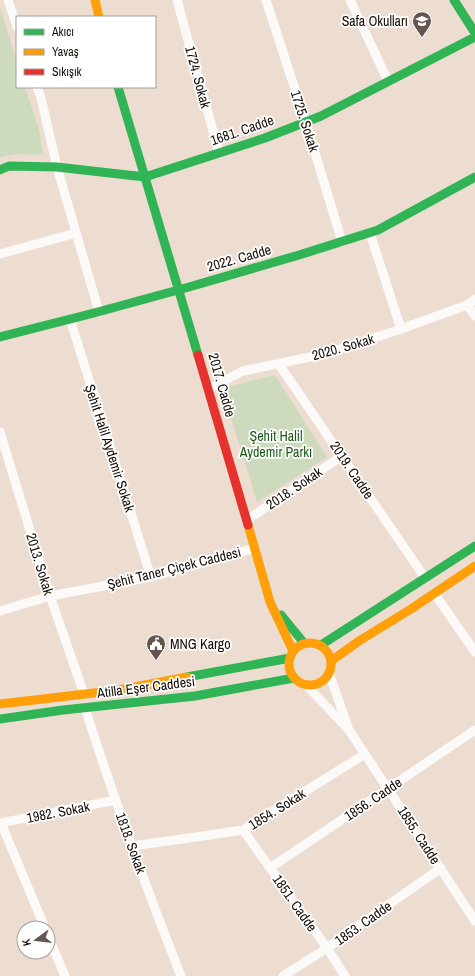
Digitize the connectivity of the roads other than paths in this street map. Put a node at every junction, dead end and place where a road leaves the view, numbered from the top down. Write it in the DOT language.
graph roads {
  1 [pos="8,0"];
  2 [pos="96,0"];
  3 [pos="177,0"];
  4 [pos="266,0"];
  5 [pos="350,0"];
  6 [pos="454,0"];
  7 [pos="99,16"];
  8 [pos="16,24"];
  9 [pos="475,33"];
  10 [pos="475,36"];
  11 [pos="388,81"];
  12 [pos="37,88"];
  13 [pos="118,88"];
  14 [pos="306,122"];
  15 [pos="219,153"];
  16 [pos="58,167"];
  17 [pos="0,170"];
  18 [pos="145,177"];
  19 [pos="475,177"];
  20 [pos="76,233"];
  21 [pos="370,233"];
  22 [pos="342,242"];
  23 [pos="0,254"];
  24 [pos="179,290"];
  25 [pos="475,299"];
  26 [pos="467,305"];
  27 [pos="99,312"];
  28 [pos="475,316"];
  29 [pos="70,319"];
  30 [pos="401,329"];
  31 [pos="0,337"];
  32 [pos="278,363"];
  33 [pos="208,389"];
  34 [pos="0,432"];
  35 [pos="342,456"];
  36 [pos="247,520"];
  37 [pos="475,546"];
  38 [pos="255,548"];
  39 [pos="475,566"];
  40 [pos="151,577"];
  41 [pos="425,578"];
  42 [pos="434,592"];
  43 [pos="50,596"];
  44 [pos="270,602"];
  45 [pos="0,611"];
  46 [pos="304,643"];
  47 [pos="321,645"];
  48 [pos="475,652"];
  49 [pos="291,654"];
  50 [pos="331,661"];
  51 [pos="329,673"];
  52 [pos="294,678"];
  53 [pos="306,685"];
  54 [pos="84,694"];
  55 [pos="0,704"];
  56 [pos="85,708"];
  57 [pos="0,719"];
  58 [pos="350,730"];
  59 [pos="475,730"];
  60 [pos="365,754"];
  61 [pos="388,788"];
  62 [pos="116,800"];
  63 [pos="0,823"];
  64 [pos="243,830"];
  65 [pos="132,846"];
  66 [pos="270,868"];
  67 [pos="441,868"];
  68 [pos="42,920"];
  69 [pos="475,921"];
  70 [pos="327,948"];
  71 [pos="56,955"];
  72 [pos="65,976"];
  73 [pos="180,976"];
  74 [pos="283,976"];
  75 [pos="345,976"];
  1 -- 8 [label="street"];
  2 -- 7 [label="street"];
  3 -- 15 [label="street, 1724. Sokak"];
  4 -- 14 [label="street, 1725. Sokak"];
  5 -- 11 [label="street"];
  6 -- 9 [label="street"];
  10 -- 11 [label="street, 1681. Cadde"];
  11 -- 14 [label="street, 1681. Cadde"];
  12 -- 16 [label="street"];
  13 -- 18 [label="street, 2017. Cadde"];
  14 -- 15 [label="street, 1681. Cadde"];
  14 -- 22 [label="street, 1725. Sokak"];
  15 -- 18 [label="street, 1681. Cadde"];
  16 -- 17 [label="street, 1681. Cadde"];
  16 -- 18 [label="street, 1681. Cadde"];
  16 -- 20 [label="street"];
  18 -- 24 [label="street, 2017. Cadde"];
  19 -- 21 [label="street, 2022. Cadde"];
  20 -- 23 [label="street"];
  20 -- 27 [label="street"];
  21 -- 22 [label="street, 2022. Cadde"];
  21 -- 30 [label="street"];
  22 -- 24 [label="street, 2022. Cadde"];
  24 -- 27 [label="street, 2022. Cadde"];
  24 -- 33 [label="street, 2017. Cadde"];
  25 -- 26 [label="street, 2020. Sokak"];
  26 -- 28 [label="street"];
  26 -- 30 [label="street, 2020. Sokak"];
  27 -- 29 [label="street, 2022. Cadde"];
  29 -- 31 [label="street, 2022. Cadde"];
  29 -- 40 [label="street, Şehit Halil Aydemir Sokak"];
  30 -- 32 [label="street, 2020. Sokak"];
  32 -- 33 [label="street, 2020. Sokak"];
  32 -- 35 [label="street, 2019. Cadde"];
  33 -- 36 [label="street, 2017. Cadde"];
  34 -- 43 [label="street, 2013. Sokak"];
  35 -- 36 [label="street, 2018. Sokak"];
  35 -- 41 [label="street, 2019. Cadde"];
  36 -- 38 [label="street, 2017. Cadde"];
  37 -- 41 [label="street"];
  38 -- 40 [label="street, Şehit Taner Çiçek Caddesi"];
  38 -- 44 [label="street, 2017. Cadde"];
  39 -- 42 [label="street"];
  40 -- 43 [label="street, Şehit Taner Çiçek Caddesi"];
  41 -- 47 [label="street"];
  42 -- 48 [label="street"];
  42 -- 50 [label="street"];
  43 -- 45 [label="street, Şehit Taner Çiçek Caddesi"];
  43 -- 54 [label="street, 2013. Sokak"];
  44 -- 46 [label="street, 2017. Cadde"];
  44 -- 49 [label="street, 2017. Cadde"];
  46 -- 47 [label="street"];
  46 -- 49 [label="street"];
  47 -- 50 [label="street"];
  49 -- 52 [label="street"];
  49 -- 54 [label="street, Atilla Eşer Caddesi"];
  50 -- 51 [label="street"];
  51 -- 53 [label="street"];
  51 -- 58 [label="street, 1855. Cadde"];
  52 -- 53 [label="street"];
  52 -- 56 [label="street, Atilla Eşer Caddesi"];
  53 -- 58 [label="street, 1855. Cadde"];
  54 -- 55 [label="street, Atilla Eşer Caddesi"];
  56 -- 57 [label="street, Atilla Eşer Caddesi"];
  56 -- 62 [label="street, 1818. Sokak"];
  58 -- 60 [label="street, 1855. Cadde"];
  59 -- 61 [label="street, 1856. Cadde"];
  60 -- 61 [label="street, 1855. Cadde"];
  60 -- 64 [label="street, 1854. Sokak"];
  61 -- 66 [label="street, 1856. Cadde"];
  61 -- 67 [label="street, 1855. Cadde"];
  62 -- 63 [label="street, 1982. Sokak"];
  62 -- 65 [label="street, 1818. Sokak"];
  63 -- 68 [label="street"];
  64 -- 65 [label="street, 1854. Sokak"];
  64 -- 66 [label="street, 1851. Cadde"];
  65 -- 73 [label="street, 1818. Sokak"];
  66 -- 70 [label="street, 1851. Cadde"];
  67 -- 69 [label="street, 1855. Cadde"];
  67 -- 70 [label="street, 1853. Cadde"];
  70 -- 74 [label="street, 1853. Cadde"];
  70 -- 75 [label="street, 1851. Cadde"];
  71 -- 72 [label="street"];
}
